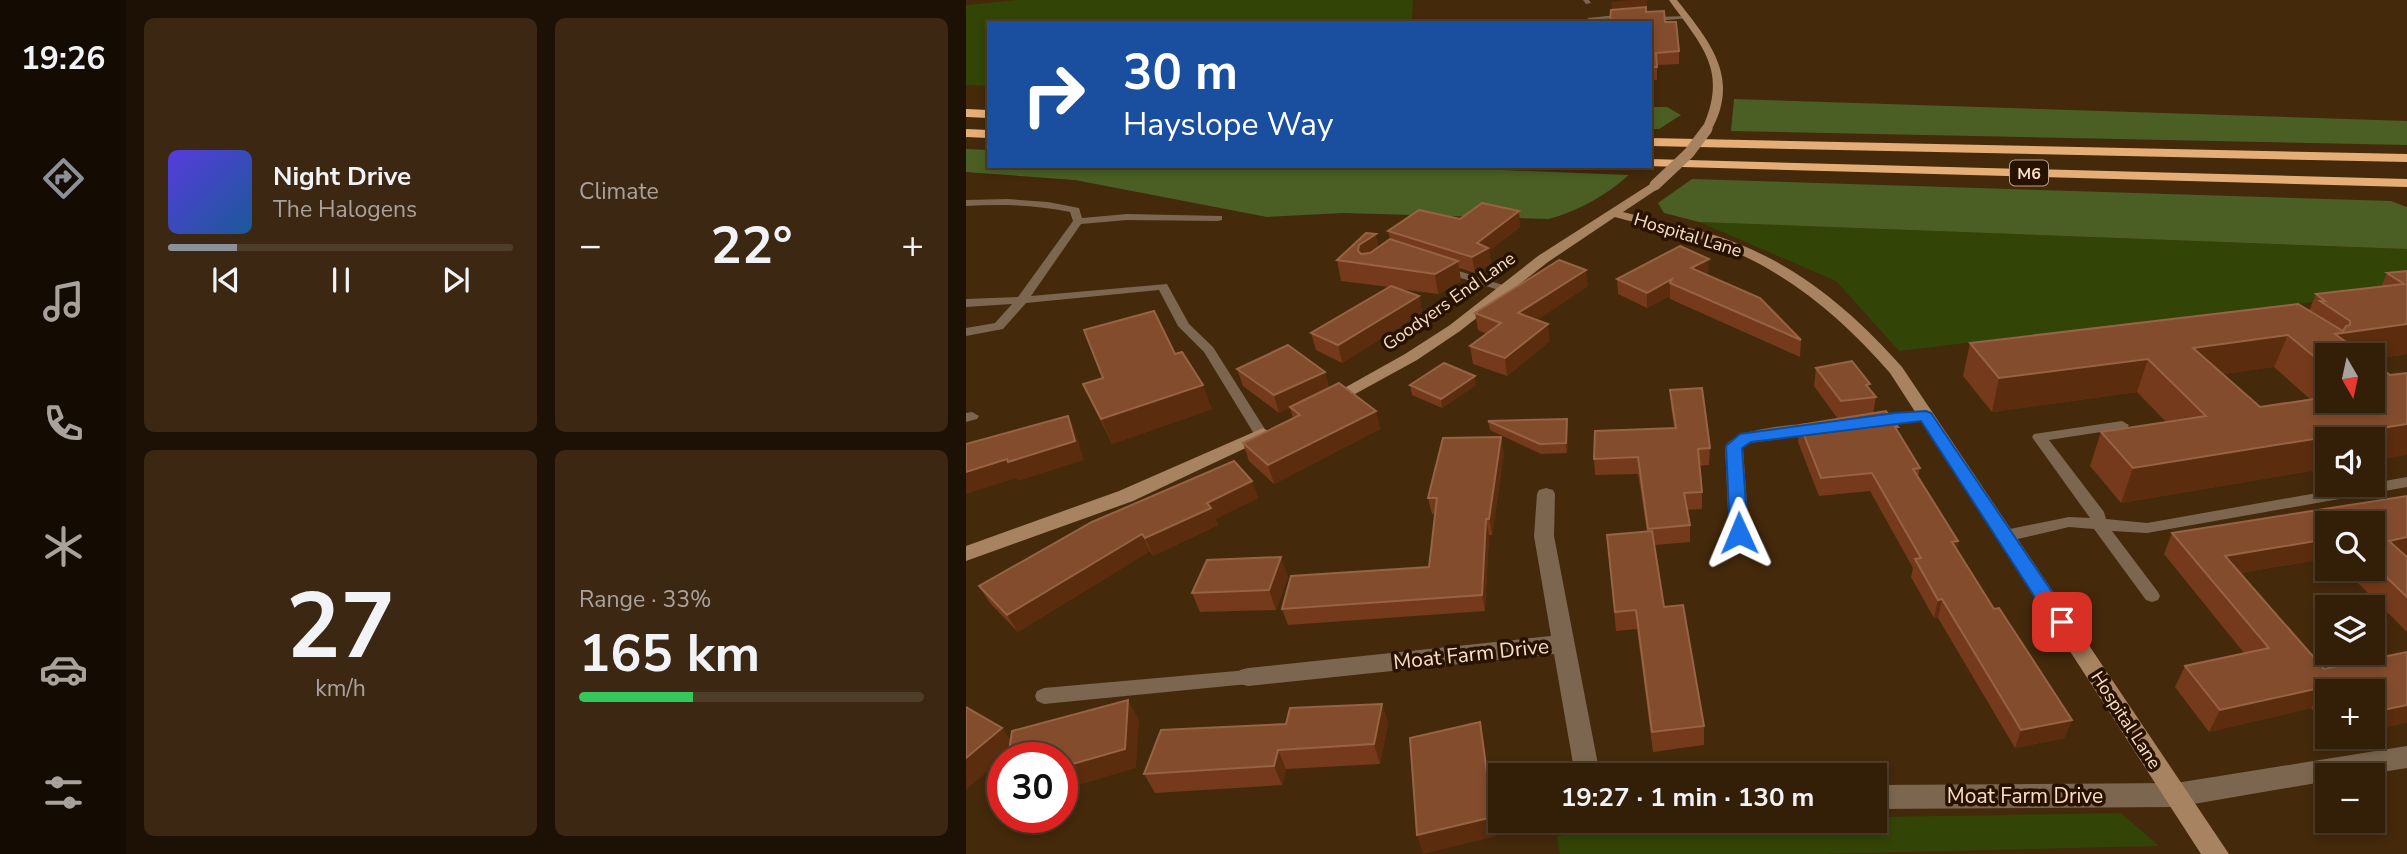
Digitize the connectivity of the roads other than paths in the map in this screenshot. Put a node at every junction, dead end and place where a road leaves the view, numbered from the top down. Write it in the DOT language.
graph roads {
  1 [pos="1673,0"];
  2 [pos="1590,18"];
  3 [pos="1687,18"];
  4 [pos="966,113"];
  5 [pos="987,114"];
  6 [pos="966,133"];
  7 [pos="987,134"];
  8 [pos="1652,142"];
  9 [pos="2407,158"];
  10 [pos="1652,163"];
  11 [pos="2407,183"];
  12 [pos="966,203"];
  13 [pos="1614,213"];
  14 [pos="1217,218"];
  15 [pos="1078,221"];
  16 [pos="1430,265"];
  17 [pos="1505,289"];
  18 [pos="1022,300"];
  19 [pos="966,303"];
  20 [pos="966,332"];
  21 [pos="1314,408"];
  22 [pos="1926,416"];
  23 [pos="1282,424"];
  24 [pos="2122,425"];
  25 [pos="1261,434"];
  26 [pos="2407,482"];
  27 [pos="1546,494"];
  28 [pos="2098,524"];
  29 [pos="1739,533"];
  30 [pos="2005,536"];
  31 [pos="966,554"];
  32 [pos="2152,596"];
  33 [pos="1562,644"];
  34 [pos="1248,677"];
  35 [pos="1044,696"];
  36 [pos="2407,757"];
  37 [pos="1586,763"];
  38 [pos="2176,795"];
  39 [pos="1887,797"];
  40 [pos="2216,854"];
  1 -- 3 [label="street"];
  2 -- 3 [label="lane"];
  3 -- 13 [label="street, Goodyers End Lane, bridge"];
  4 -- 5 [label="highway"];
  6 -- 7 [label="highway"];
  8 -- 9 [label="highway, M6"];
  10 -- 11 [label="highway, M6"];
  12 -- 15 [label="lane"];
  13 -- 17 [label="street, Goodyers End Lane"];
  13 -- 22 [label="street, Hospital Lane"];
  14 -- 15 [label="lane"];
  15 -- 18 [label="lane"];
  16 -- 17 [label="lane"];
  17 -- 21 [label="street, Goodyers End Lane"];
  18 -- 19 [label="lane"];
  18 -- 20 [label="lane"];
  18 -- 25 [label="lane"];
  22 -- 29 [label="street"];
  22 -- 30 [label="street, Hospital Lane"];
  23 -- 25 [label="street"];
  24 -- 28 [label="lane"];
  25 -- 31 [label="street"];
  26 -- 28 [label="lane"];
  27 -- 33 [label="street"];
  28 -- 30 [label="lane"];
  28 -- 32 [label="lane"];
  30 -- 38 [label="street, Hospital Lane"];
  33 -- 34 [label="street, Moat Farm Drive"];
  33 -- 37 [label="street, Moat Farm Drive"];
  34 -- 35 [label="lane"];
  36 -- 38 [label="street, Moat Farm Drive"];
  38 -- 39 [label="street, Moat Farm Drive"];
  38 -- 40 [label="street, Hospital Lane"];
}
